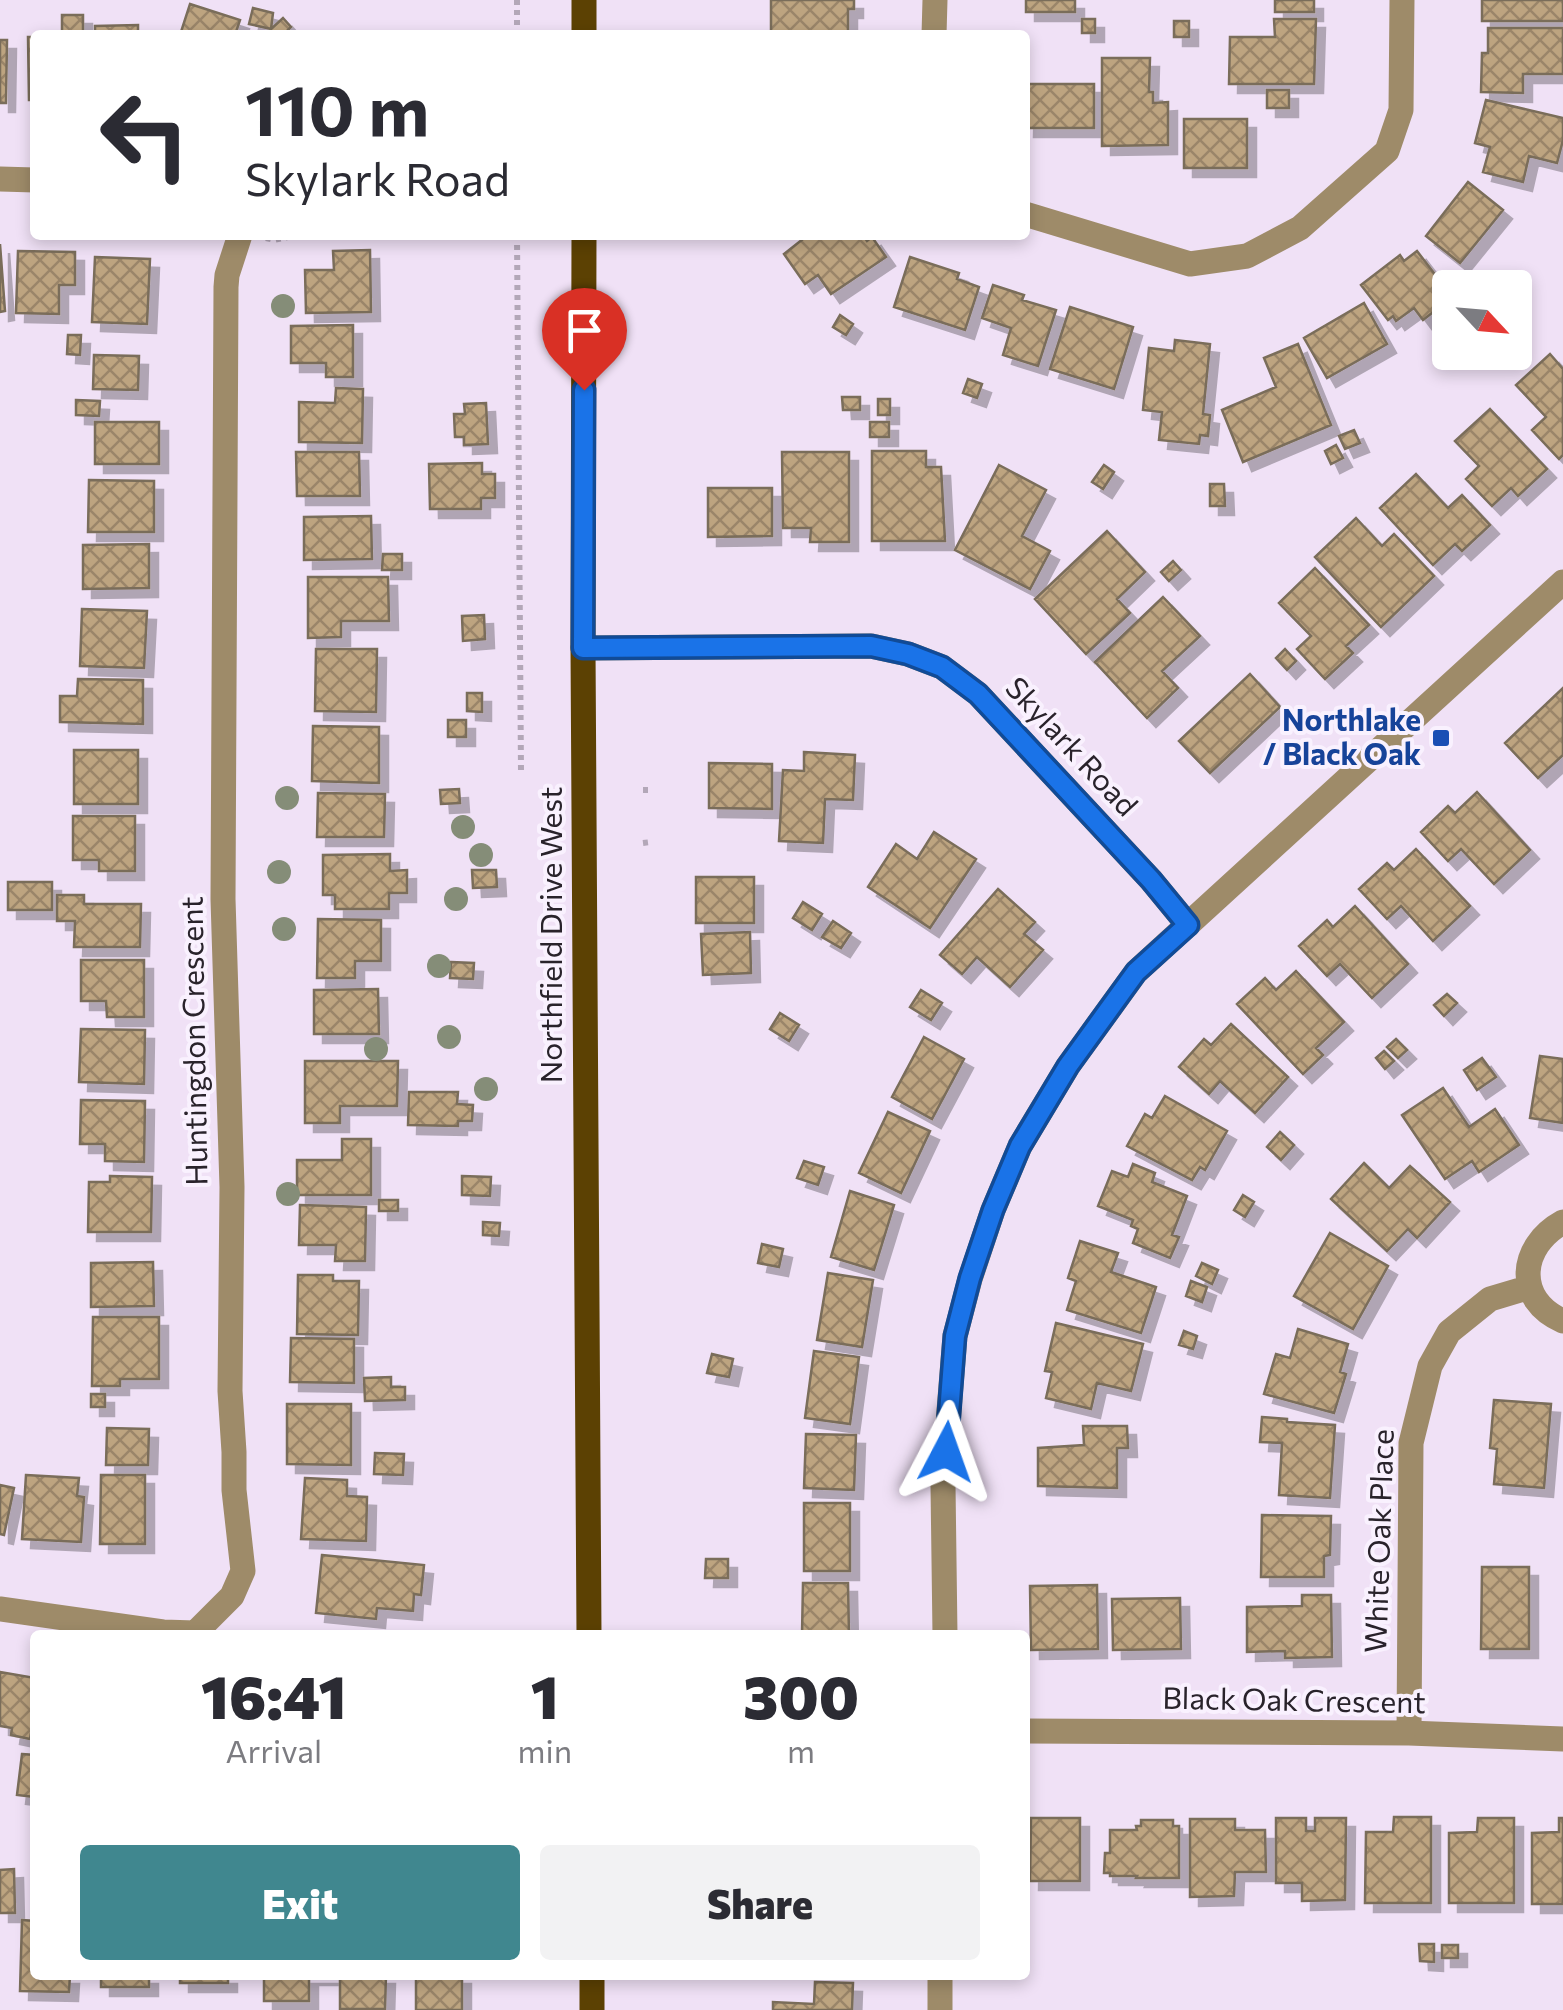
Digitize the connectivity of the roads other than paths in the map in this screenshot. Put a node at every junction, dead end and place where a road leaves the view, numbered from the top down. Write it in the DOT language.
graph roads {
  1 [pos="584,0"];
  2 [pos="935,0"];
  3 [pos="1402,0"];
  4 [pos="584,30"];
  5 [pos="934,30"];
  6 [pos="0,179"];
  7 [pos="30,180"];
  8 [pos="1030,216"];
  9 [pos="249,240"];
  10 [pos="584,240"];
  11 [pos="1563,582"];
  12 [pos="583,648"];
  13 [pos="1188,925"];
  14 [pos="1563,1222"];
  15 [pos="1530,1286"];
  16 [pos="1563,1321"];
  17 [pos="0,1610"];
  18 [pos="147,1630"];
  19 [pos="198,1630"];
  20 [pos="589,1630"];
  21 [pos="945,1630"];
  22 [pos="1030,1731"];
  23 [pos="1409,1734"];
  24 [pos="1563,1739"];
  25 [pos="592,1980"];
  26 [pos="940,1980"];
  27 [pos="592,2010"];
  28 [pos="940,2010"];
  1 -- 4 [label="main road"];
  2 -- 5 [label="street"];
  3 -- 8 [label="street"];
  6 -- 7 [label="street"];
  9 -- 19 [label="street, Huntingdon Crescent"];
  10 -- 12 [label="main road, Northfield Drive West"];
  11 -- 13 [label="street"];
  12 -- 13 [label="street, Skylark Road"];
  12 -- 20 [label="main road, Northfield Drive West"];
  13 -- 21 [label="street"];
  14 -- 15 [label="street"];
  15 -- 16 [label="street"];
  15 -- 23 [label="street, White Oak Place"];
  17 -- 18 [label="street, Huntingdon Crescent"];
  22 -- 23 [label="street, Black Oak Crescent"];
  23 -- 24 [label="street, Black Oak Crescent"];
  25 -- 27 [label="main road"];
  26 -- 28 [label="street"];
}
